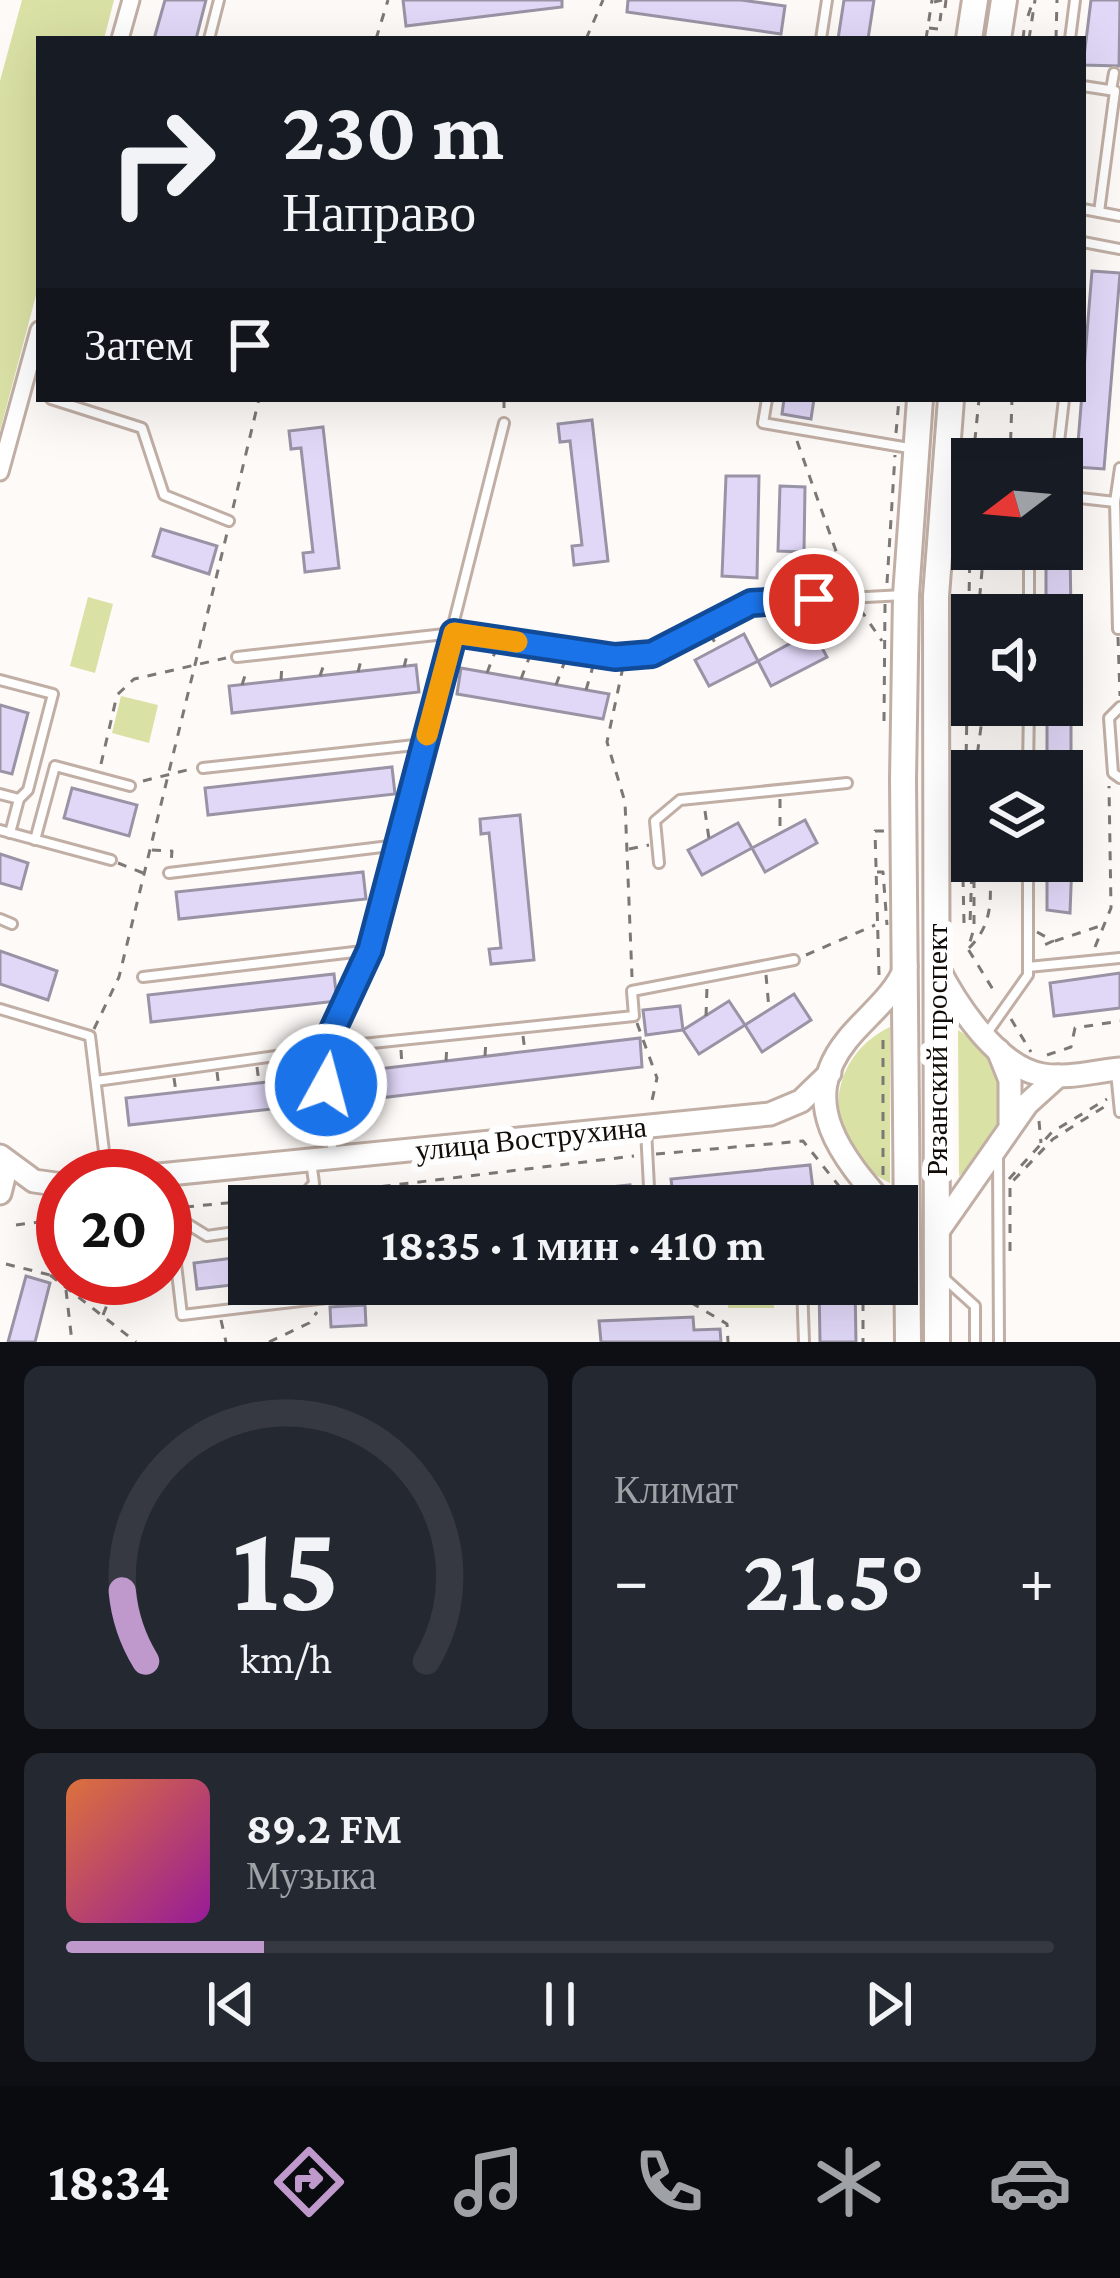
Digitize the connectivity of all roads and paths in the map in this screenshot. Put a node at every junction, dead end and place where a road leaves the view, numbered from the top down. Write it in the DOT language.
graph roads {
  1 [pos="130,0"];
  2 [pos="219,0"];
  3 [pos="388,0"];
  4 [pos="603,0"];
  5 [pos="826,0"];
  6 [pos="944,0"];
  7 [pos="975,0"];
  8 [pos="1004,0"];
  9 [pos="1057,0"];
  10 [pos="1076,0"];
  11 [pos="932,1"];
  12 [pos="1035,1"];
  13 [pos="928,28"];
  14 [pos="121,36"];
  15 [pos="210,36"];
  16 [pos="377,36"];
  17 [pos="587,36"];
  18 [pos="821,36"];
  19 [pos="927,36"];
  20 [pos="969,36"];
  21 [pos="998,36"];
  22 [pos="1026,36"];
  23 [pos="1027,36"];
  24 [pos="1056,36"];
  25 [pos="1070,36"];
  26 [pos="1114,74"];
  27 [pos="1115,91"];
  28 [pos="1114,138"];
  29 [pos="1086,209"];
  30 [pos="1099,212"];
  31 [pos="1120,216"];
  32 [pos="1086,243"];
  33 [pos="1120,249"];
  34 [pos="36,349"];
  35 [pos="29,392"];
  36 [pos="60,402"];
  37 [pos="258,402"];
  38 [pos="504,402"];
  39 [pos="766,402"];
  40 [pos="920,402"];
  41 [pos="951,402"];
  42 [pos="979,402"];
  43 [pos="1012,402"];
  44 [pos="1064,402"];
  45 [pos="504,423"];
  46 [pos="792,428"];
  47 [pos="975,438"];
  48 [pos="1011,438"];
  49 [pos="1060,438"];
  50 [pos="914,449"];
  51 [pos="1120,468"];
  52 [pos="0,472"];
  53 [pos="942,478"];
  54 [pos="951,480"];
  55 [pos="1083,498"];
  56 [pos="1115,502"];
  57 [pos="1118,515"];
  58 [pos="230,521"];
  59 [pos="969,570"];
  60 [pos="906,595"];
  61 [pos="852,597"];
  62 [pos="775,602"];
  63 [pos="706,627"];
  64 [pos="1118,629"];
  65 [pos="454,633"];
  66 [pos="411,638"];
  67 [pos="500,640"];
  68 [pos="883,642"];
  69 [pos="365,643"];
  70 [pos="533,645"];
  71 [pos="785,646"];
  72 [pos="330,647"];
  73 [pos="718,648"];
  74 [pos="569,650"];
  75 [pos="283,652"];
  76 [pos="597,655"];
  77 [pos="250,656"];
  78 [pos="626,656"];
  79 [pos="237,657"];
  80 [pos="196,662"];
  81 [pos="404,667"];
  82 [pos="358,672"];
  83 [pos="487,673"];
  84 [pos="320,676"];
  85 [pos="520,679"];
  86 [pos="0,680"];
  87 [pos="281,680"];
  88 [pos="242,685"];
  89 [pos="556,685"];
  90 [pos="586,690"];
  91 [pos="1120,696"];
  92 [pos="1120,707"];
  93 [pos="424,744"];
  94 [pos="966,750"];
  95 [pos="203,768"];
  96 [pos="169,772"];
  97 [pos="1117,775"];
  98 [pos="98,778"];
  99 [pos="847,783"];
  100 [pos="130,786"];
  101 [pos="780,791"];
  102 [pos="0,794"];
  103 [pos="703,798"];
  104 [pos="19,799"];
  105 [pos="1109,806"];
  106 [pos="1118,806"];
  107 [pos="5,831"];
  108 [pos="780,833"];
  109 [pos="709,838"];
  110 [pos="35,840"];
  111 [pos="657,843"];
  112 [pos="398,845"];
  113 [pos="627,849"];
  114 [pos="150,850"];
  115 [pos="111,860"];
  116 [pos="659,863"];
  117 [pos="1120,865"];
  118 [pos="1109,866"];
  119 [pos="145,873"];
  120 [pos="170,873"];
  121 [pos="883,877"];
  122 [pos="963,882"];
  123 [pos="968,882"];
  124 [pos="974,882"];
  125 [pos="989,882"];
  126 [pos="1028,882"];
  127 [pos="0,920"];
  128 [pos="12,924"];
  129 [pos="1104,925"];
  130 [pos="877,926"];
  131 [pos="1028,926"];
  132 [pos="1053,941"];
  133 [pos="370,950"];
  134 [pos="1028,952"];
  135 [pos="1120,958"];
  136 [pos="794,960"];
  137 [pos="908,960"];
  138 [pos="1090,961"];
  139 [pos="935,962"];
  140 [pos="765,966"];
  141 [pos="1028,967"];
  142 [pos="880,975"];
  143 [pos="143,977"];
  144 [pos="707,977"];
  145 [pos="632,991"];
  146 [pos="908,1006"];
  147 [pos="934,1008"];
  148 [pos="0,1009"];
  149 [pos="769,1009"];
  150 [pos="634,1016"];
  151 [pos="706,1016"];
  152 [pos="1120,1021"];
  153 [pos="522,1028"];
  154 [pos="857,1030"];
  155 [pos="486,1031"];
  156 [pos="448,1035"];
  157 [pos="90,1036"];
  158 [pos="987,1036"];
  159 [pos="883,1039"];
  160 [pos="400,1040"];
  161 [pos="362,1044"];
  162 [pos="323,1051"];
  163 [pos="525,1052"];
  164 [pos="293,1054"];
  165 [pos="485,1057"];
  166 [pos="1034,1057"];
  167 [pos="256,1059"];
  168 [pos="446,1061"];
  169 [pos="402,1066"];
  170 [pos="1118,1069"];
  171 [pos="363,1071"];
  172 [pos="830,1073"];
  173 [pos="1058,1076"];
  174 [pos="297,1079"];
  175 [pos="97,1081"];
  176 [pos="259,1083"];
  177 [pos="1119,1098"];
  178 [pos="1120,1112"];
  179 [pos="770,1114"];
  180 [pos="648,1119"];
  181 [pos="1009,1130"];
  182 [pos="104,1149"];
  183 [pos="648,1154"];
  184 [pos="322,1159"];
  185 [pos="4,1160"];
  186 [pos="991,1161"];
  187 [pos="848,1165"];
  188 [pos="192,1172"];
  189 [pos="883,1180"];
  190 [pos="36,1181"];
  191 [pos="314,1183"];
  192 [pos="1006,1183"];
  193 [pos="396,1185"];
  194 [pos="649,1185"];
  195 [pos="838,1185"];
  196 [pos="875,1185"];
  197 [pos="897,1185"];
  198 [pos="0,1193"];
  199 [pos="937,1193"];
  200 [pos="918,1196"];
  201 [pos="228,1204"];
  202 [pos="192,1208"];
  203 [pos="36,1222"];
  204 [pos="16,1225"];
  205 [pos="192,1226"];
  206 [pos="228,1233"];
  207 [pos="937,1234"];
  208 [pos="1010,1251"];
  209 [pos="6,1264"];
  210 [pos="36,1271"];
  211 [pos="937,1271"];
  212 [pos="67,1305"];
  213 [pos="87,1305"];
  214 [pos="107,1305"];
  215 [pos="181,1305"];
  216 [pos="269,1305"];
  217 [pos="322,1305"];
  218 [pos="695,1305"];
  219 [pos="802,1305"];
  220 [pos="863,1305"];
  221 [pos="906,1305"];
  222 [pos="220,1311"];
  223 [pos="102,1317"];
  224 [pos="72,1342"];
  225 [pos="136,1342"];
  226 [pos="226,1342"];
  227 [pos="269,1342"];
  228 [pos="728,1342"];
  229 [pos="803,1342"];
  230 [pos="863,1342"];
  231 [pos="908,1342"];
  232 [pos="937,1342"];
  233 [pos="975,1342"];
  234 [pos="999,1342"];
  1 -- 14 [label="street"];
  2 -- 15 [label="lane"];
  3 -- 16 [label="path"];
  4 -- 17 [label="path"];
  5 -- 18 [label="lane"];
  6 -- 11 [label="path"];
  6 -- 13 [label="path"];
  7 -- 20 [label="main road"];
  8 -- 21 [label="main road"];
  9 -- 24 [label="path"];
  10 -- 25 [label="lane"];
  11 -- 13 [label="path"];
  12 -- 22 [label="path"];
  12 -- 23 [label="path"];
  13 -- 19 [label="path"];
  26 -- 27 [label="lane"];
  27 -- 28 [label="lane"];
  28 -- 30 [label="lane"];
  29 -- 30 [label="lane"];
  30 -- 31 [label="lane"];
  32 -- 33 [label="lane"];
  34 -- 35 [label="street"];
  35 -- 52 [label="street"];
  36 -- 58 [label="lane"];
  37 -- 58 [label="path"];
  38 -- 45 [label="path"];
  39 -- 46 [label="lane"];
  40 -- 50 [label="main road, Рязанский проспект"];
  41 -- 53 [label="main road, Рязанский проспект"];
  42 -- 47 [label="path"];
  43 -- 48 [label="path"];
  44 -- 49 [label="lane"];
  45 -- 65 [label="lane"];
  46 -- 50 [label="lane"];
  46 -- 61 [label="path"];
  50 -- 60 [label="main road, Рязанский проспект"];
  51 -- 56 [label="lane"];
  53 -- 54 [label="lane"];
  53 -- 139 [label="main road, Рязанский проспект"];
  55 -- 56 [label="lane"];
  56 -- 57 [label="lane"];
  57 -- 64 [label="lane"];
  58 -- 80 [label="path"];
  59 -- 94 [label="path"];
  60 -- 61 [label="lane"];
  60 -- 137 [label="main road, Рязанский проспект"];
  61 -- 62 [label="lane"];
  61 -- 68 [label="path"];
  62 -- 63 [label="lane"];
  62 -- 71 [label="path"];
  63 -- 73 [label="path"];
  63 -- 78 [label="lane"];
  64 -- 91 [label="path"];
  65 -- 66 [label="lane"];
  65 -- 67 [label="lane"];
  65 -- 93 [label="lane"];
  66 -- 69 [label="lane"];
  66 -- 81 [label="path"];
  67 -- 70 [label="lane"];
  67 -- 83 [label="path"];
  69 -- 72 [label="lane"];
  69 -- 82 [label="path"];
  70 -- 74 [label="lane"];
  70 -- 85 [label="path"];
  72 -- 75 [label="lane"];
  72 -- 84 [label="path"];
  74 -- 76 [label="lane"];
  74 -- 89 [label="path"];
  75 -- 77 [label="lane"];
  75 -- 87 [label="path"];
  76 -- 78 [label="lane"];
  76 -- 90 [label="path"];
  77 -- 79 [label="lane"];
  77 -- 88 [label="path"];
  78 -- 113 [label="path"];
  79 -- 80 [label="path"];
  80 -- 96 [label="path"];
  80 -- 98 [label="path"];
  86 -- 104 [label="lane"];
  92 -- 97 [label="lane"];
  93 -- 95 [label="lane"];
  93 -- 112 [label="lane"];
  95 -- 96 [label="path"];
  96 -- 100 [label="path"];
  96 -- 114 [label="path"];
  97 -- 105 [label="path"];
  98 -- 100 [label="lane"];
  98 -- 110 [label="lane"];
  99 -- 101 [label="lane"];
  101 -- 103 [label="lane"];
  101 -- 108 [label="path"];
  102 -- 104 [label="lane"];
  103 -- 109 [label="path"];
  103 -- 111 [label="lane"];
  104 -- 107 [label="lane"];
  105 -- 106 [label="path"];
  105 -- 118 [label="path"];
  107 -- 110 [label="lane"];
  110 -- 115 [label="lane"];
  111 -- 113 [label="path"];
  111 -- 116 [label="lane"];
  112 -- 120 [label="lane"];
  112 -- 133 [label="lane"];
  113 -- 145 [label="path"];
  114 -- 119 [label="path"];
  114 -- 120 [label="path"];
  115 -- 119 [label="path"];
  117 -- 118 [label="path"];
  118 -- 129 [label="path"];
  119 -- 157 [label="path"];
  121 -- 130 [label="path"];
  122 -- 123 [label="path"];
  124 -- 125 [label="path"];
  126 -- 131 [label="lane"];
  127 -- 128 [label="lane"];
  129 -- 132 [label="path"];
  129 -- 138 [label="path"];
  130 -- 136 [label="path"];
  130 -- 142 [label="path"];
  131 -- 132 [label="path"];
  131 -- 134 [label="lane"];
  132 -- 134 [label="path"];
  133 -- 143 [label="lane"];
  133 -- 162 [label="lane"];
  134 -- 141 [label="lane"];
  135 -- 138 [label="lane"];
  136 -- 140 [label="lane"];
  137 -- 146 [label="main road, Рязанский проспект"];
  137 -- 154 [label="main road"];
  138 -- 141 [label="lane"];
  139 -- 147 [label="main road, Рязанский проспект"];
  139 -- 158 [label="main road"];
  140 -- 144 [label="lane"];
  140 -- 149 [label="path"];
  141 -- 158 [label="lane"];
  144 -- 145 [label="lane"];
  144 -- 151 [label="path"];
  145 -- 150 [label="lane"];
  146 -- 147 [label="main road"];
  146 -- 154 [label="main road"];
  146 -- 197 [label="main road, Рязанский проспект"];
  147 -- 158 [label="main road"];
  147 -- 199 [label="main road, Рязанский проспект"];
  148 -- 157 [label="lane"];
  150 -- 153 [label="lane"];
  150 -- 180 [label="path"];
  152 -- 166 [label="path"];
  153 -- 155 [label="lane"];
  153 -- 163 [label="path"];
  154 -- 172 [label="main road"];
  155 -- 156 [label="lane"];
  155 -- 165 [label="path"];
  156 -- 160 [label="lane"];
  156 -- 168 [label="path"];
  157 -- 175 [label="lane"];
  158 -- 173 [label="main road"];
  158 -- 181 [label="main road"];
  159 -- 189 [label="path"];
  160 -- 161 [label="lane"];
  160 -- 169 [label="path"];
  161 -- 162 [label="lane"];
  161 -- 171 [label="path"];
  162 -- 164 [label="lane"];
  162 -- 184 [label="lane"];
  164 -- 167 [label="lane"];
  164 -- 174 [label="path"];
  167 -- 175 [label="lane"];
  167 -- 176 [label="path"];
  170 -- 173 [label="main road"];
  170 -- 177 [label="lane"];
  172 -- 179 [label="main road, улица Вострухина"];
  172 -- 187 [label="main road"];
  173 -- 181 [label="main road"];
  175 -- 182 [label="lane"];
  177 -- 178 [label="lane"];
  177 -- 192 [label="path"];
  177 -- 208 [label="path"];
  179 -- 180 [label="main road, улица Вострухина"];
  179 -- 187 [label="main road"];
  180 -- 183 [label="lane"];
  180 -- 184 [label="main road, улица Вострухина"];
  181 -- 186 [label="main road"];
  183 -- 193 [label="path"];
  183 -- 194 [label="lane"];
  183 -- 195 [label="path"];
  184 -- 188 [label="main road, улица Вострухина"];
  184 -- 191 [label="lane"];
  185 -- 190 [label="main road"];
  185 -- 198 [label="main road"];
  186 -- 199 [label="main road"];
  186 -- 207 [label="main road"];
  186 -- 234 [label="lane"];
  187 -- 196 [label="main road"];
  199 -- 200 [label="main road"];
  199 -- 207 [label="main road, Рязанский проспект"];
  201 -- 202 [label="path"];
  203 -- 204 [label="path"];
  205 -- 206 [label="lane"];
  207 -- 211 [label="main road, Рязанский проспект"];
  209 -- 210 [label="path"];
  211 -- 232 [label="main road, Рязанский проспект"];
  211 -- 233 [label="lane"];
  212 -- 224 [label="path"];
  213 -- 223 [label="path"];
  214 -- 223 [label="path"];
  215 -- 222 [label="lane"];
  216 -- 222 [label="lane"];
  217 -- 227 [label="path"];
  218 -- 228 [label="path"];
  219 -- 229 [label="lane"];
  220 -- 230 [label="path"];
  221 -- 231 [label="main road, Рязанский проспект"];
  222 -- 226 [label="path"];
  223 -- 225 [label="path"];
}
